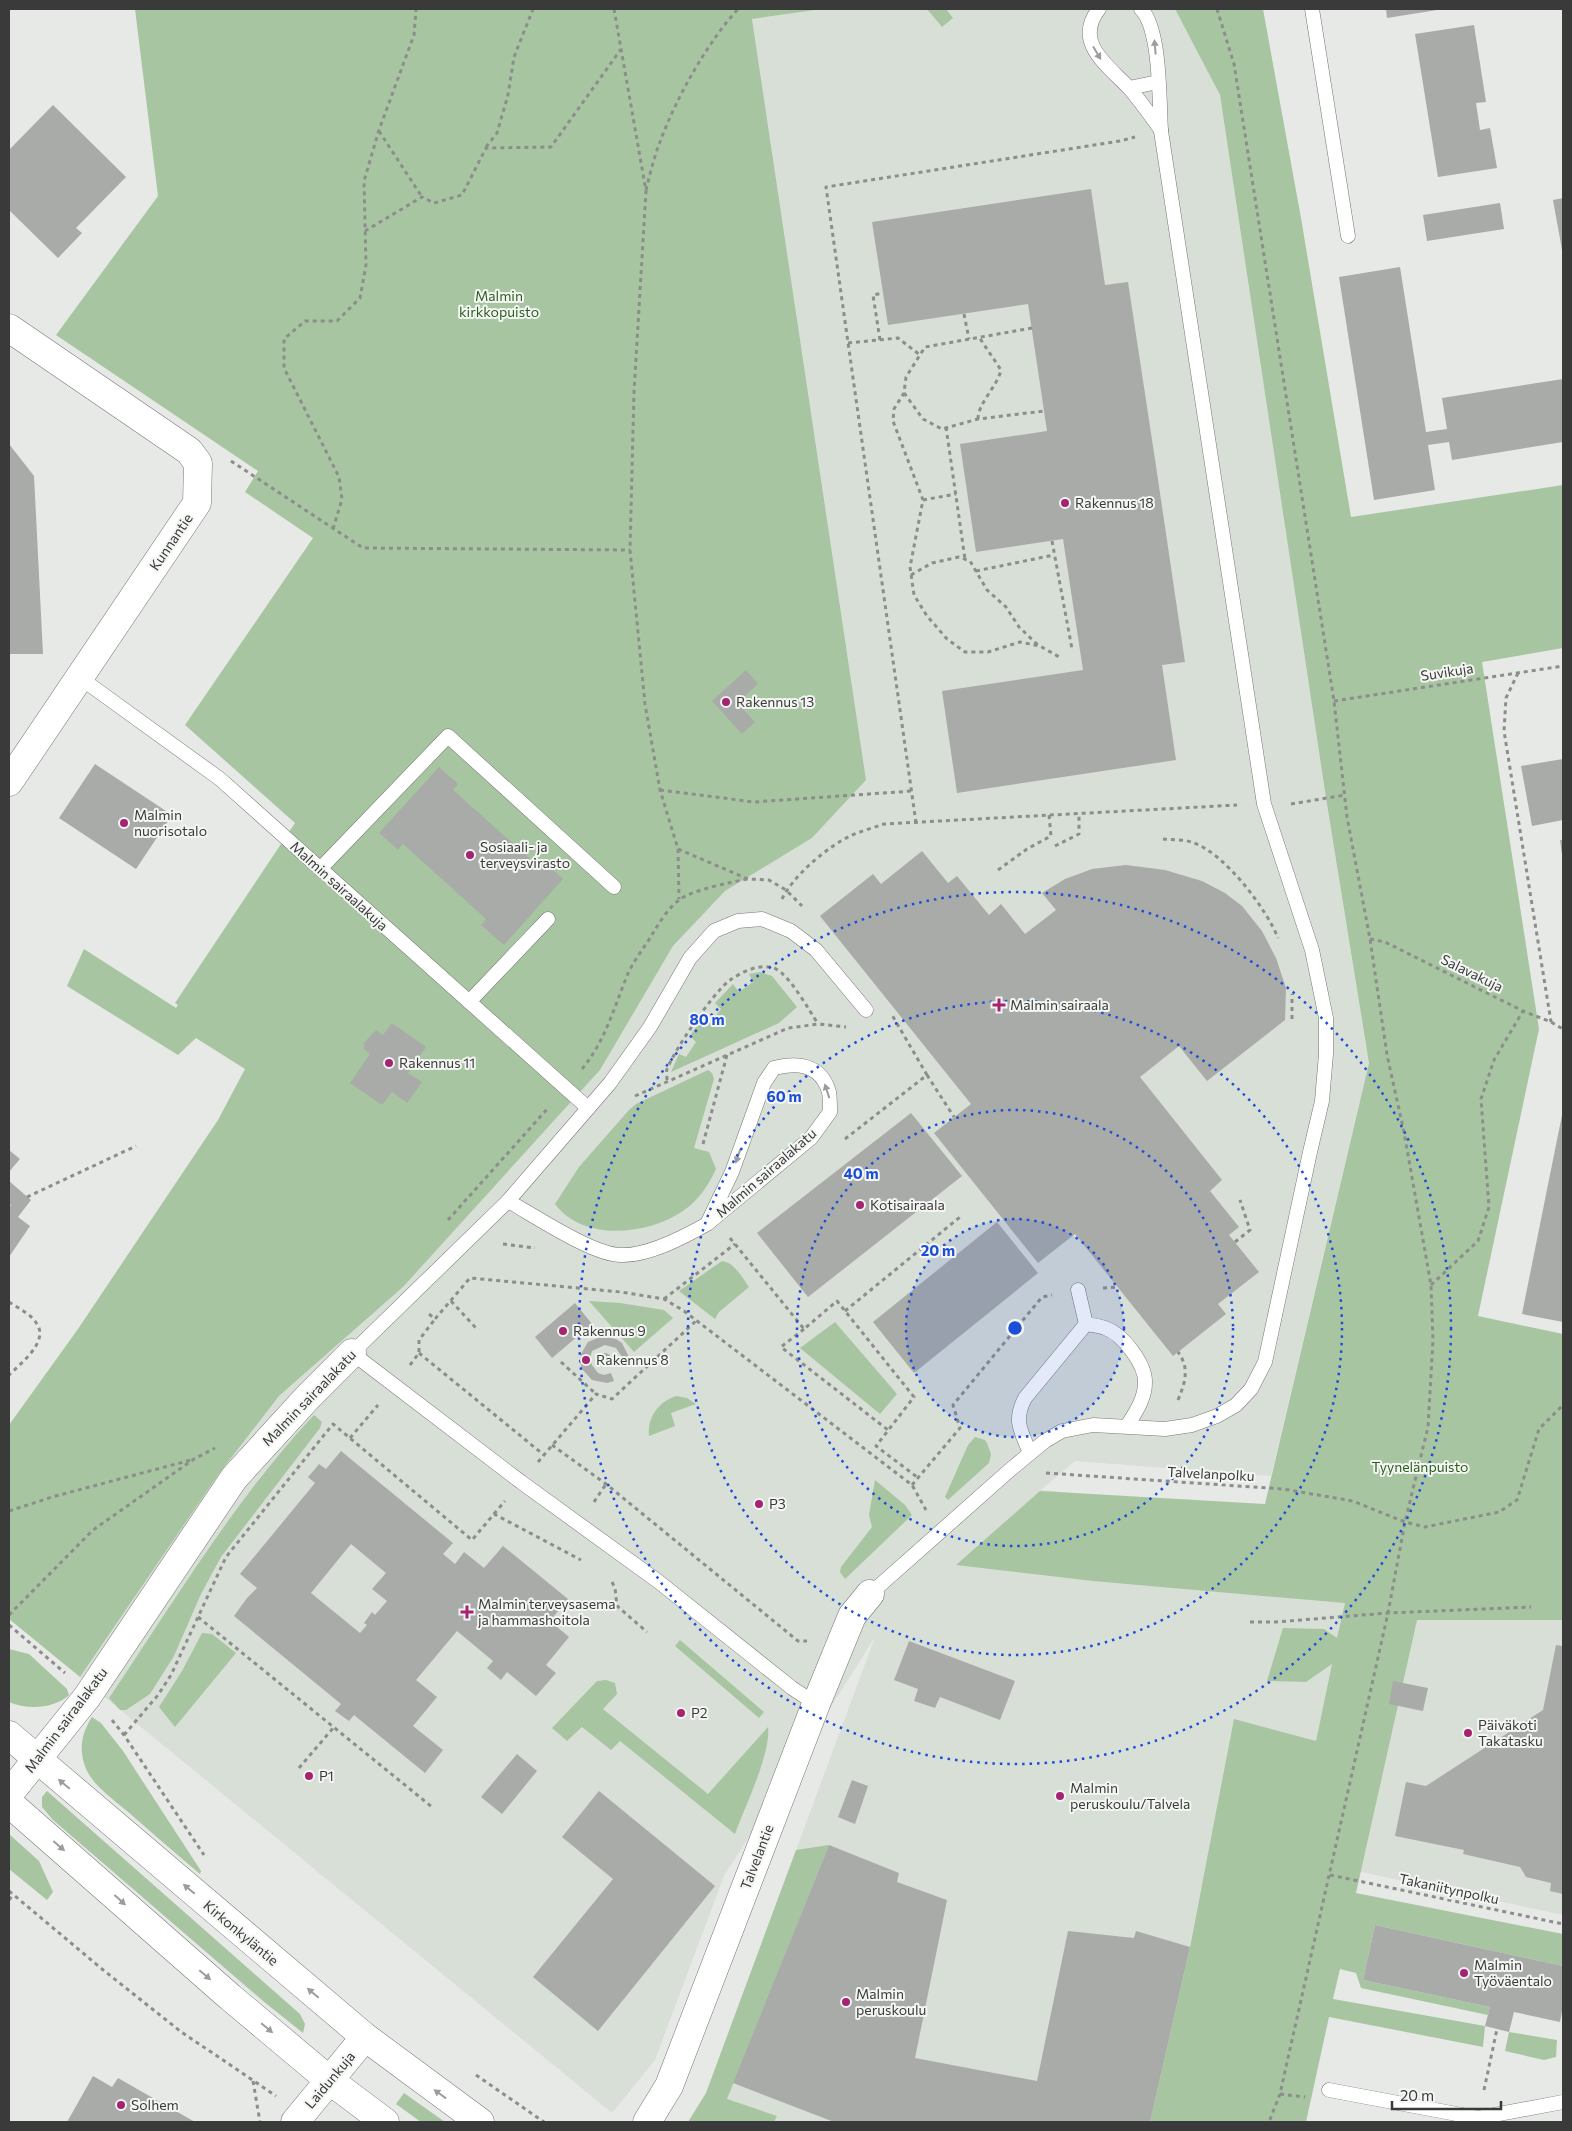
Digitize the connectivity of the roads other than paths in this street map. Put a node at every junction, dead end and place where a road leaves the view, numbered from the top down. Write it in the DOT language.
graph roads {
  1 [pos="1099,9"];
  2 [pos="1141,9"];
  3 [pos="1312,9"];
  4 [pos="1158,82"];
  5 [pos="1129,88"];
  6 [pos="1161,130"];
  7 [pos="1348,236"];
  8 [pos="9,328"];
  9 [pos="79,677"];
  10 [pos="9,782"];
  11 [pos="320,868"];
  12 [pos="614,887"];
  13 [pos="548,919"];
  14 [pos="469,1002"];
  15 [pos="866,1010"];
  16 [pos="588,1108"];
  17 [pos="508,1201"];
  18 [pos="707,1224"];
  19 [pos="1078,1290"];
  20 [pos="1086,1324"];
  21 [pos="352,1353"];
  22 [pos="1127,1426"];
  23 [pos="1030,1453"];
  24 [pos="870,1594"];
  25 [pos="816,1704"];
  26 [pos="9,1735"];
  27 [pos="37,1761"];
  28 [pos="9,1794"];
  29 [pos="9,1803"];
  30 [pos="365,2037"];
  31 [pos="329,2080"];
  32 [pos="1329,2090"];
  33 [pos="1563,2102"];
  34 [pos="298,2118"];
  35 [pos="385,2122"];
  36 [pos="480,2122"];
  37 [pos="647,2122"];
  1 -- 5 [label="lane, one-way"];
  4 -- 2 [label="lane, one-way"];
  3 -- 7 [label="lane"];
  4 -- 5 [label="lane"];
  4 -- 6 [label="lane"];
  5 -- 6 [label="lane"];
  6 -- 22 [label="lane"];
  8 -- 9 [label="street, Kunnantie"];
  9 -- 10 [label="street, Kunnantie"];
  9 -- 11 [label="lane, Malmin sairaalakuja"];
  11 -- 12 [label="lane"];
  11 -- 14 [label="lane, Malmin sairaalakuja"];
  13 -- 14 [label="lane"];
  14 -- 16 [label="lane, Malmin sairaalakuja"];
  15 -- 16 [label="lane"];
  16 -- 17 [label="lane"];
  17 -- 18 [label="lane, Malmin sairaalakatu"];
  17 -- 21 [label="lane, Malmin sairaalakatu"];
  18 -- 18 [label="lane, Malmin sairaalakatu, one-way"];
  19 -- 20 [label="lane"];
  20 -- 22 [label="lane"];
  20 -- 23 [label="lane"];
  21 -- 25 [label="lane"];
  21 -- 27 [label="street, Malmin sairaalakatu"];
  22 -- 23 [label="lane"];
  23 -- 24 [label="lane"];
  24 -- 25 [label="street, Talvelantie"];
  25 -- 37 [label="street, Talvelantie"];
  26 -- 27 [label="street, Kirkonkyläntie"];
  27 -- 28 [label="street, Malmin sairaalakatu"];
  30 -- 27 [label="street, Kirkonkyläntie, one-way"];
  29 -- 31 [label="street, one-way"];
  30 -- 31 [label="street, Laidunkuja"];
  36 -- 30 [label="street, Kirkonkyläntie, one-way"];
  31 -- 34 [label="street, Laidunkuja"];
  31 -- 35 [label="street"];
  32 -- 33 [label="lane"];
}
